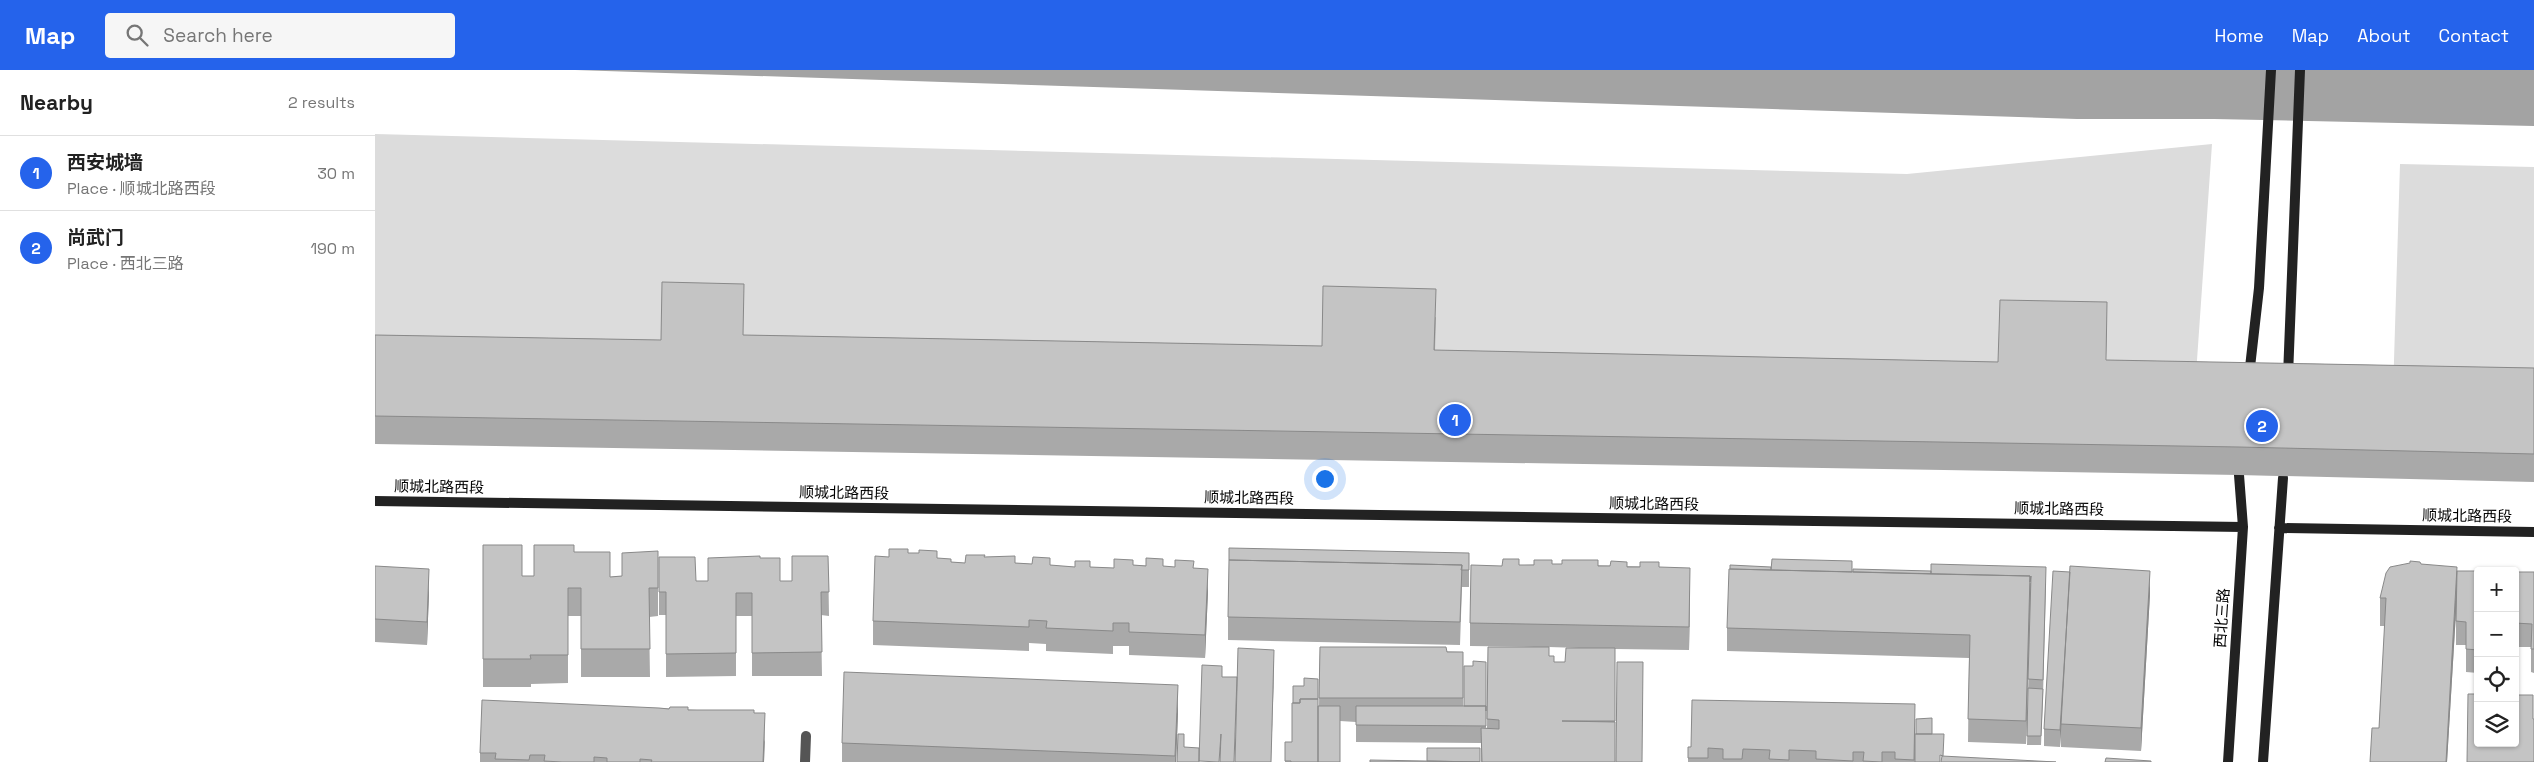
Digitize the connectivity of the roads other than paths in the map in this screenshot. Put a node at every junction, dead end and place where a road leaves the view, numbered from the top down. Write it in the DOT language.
graph roads {
  1 [pos="2271,70"];
  2 [pos="2300,70"];
  3 [pos="2247,390"];
  4 [pos="2288,390"];
  5 [pos="2239,475"];
  6 [pos="2283,478"];
  7 [pos="375,502"];
  8 [pos="2243,527"];
  9 [pos="2279,528"];
  10 [pos="2534,532"];
  11 [pos="806,736"];
  12 [pos="805,762"];
  13 [pos="2228,762"];
  14 [pos="2263,762"];
  1 -- 3 [label="street"];
  2 -- 4 [label="street"];
  5 -- 8 [label="street, 西北三路"];
  6 -- 9 [label="street"];
  7 -- 8 [label="street, 顺城北路西段"];
  8 -- 13 [label="street, 西北三路"];
  9 -- 10 [label="street, 顺城北路西段"];
  9 -- 14 [label="street"];
  11 -- 12 [label="lane"];
}
